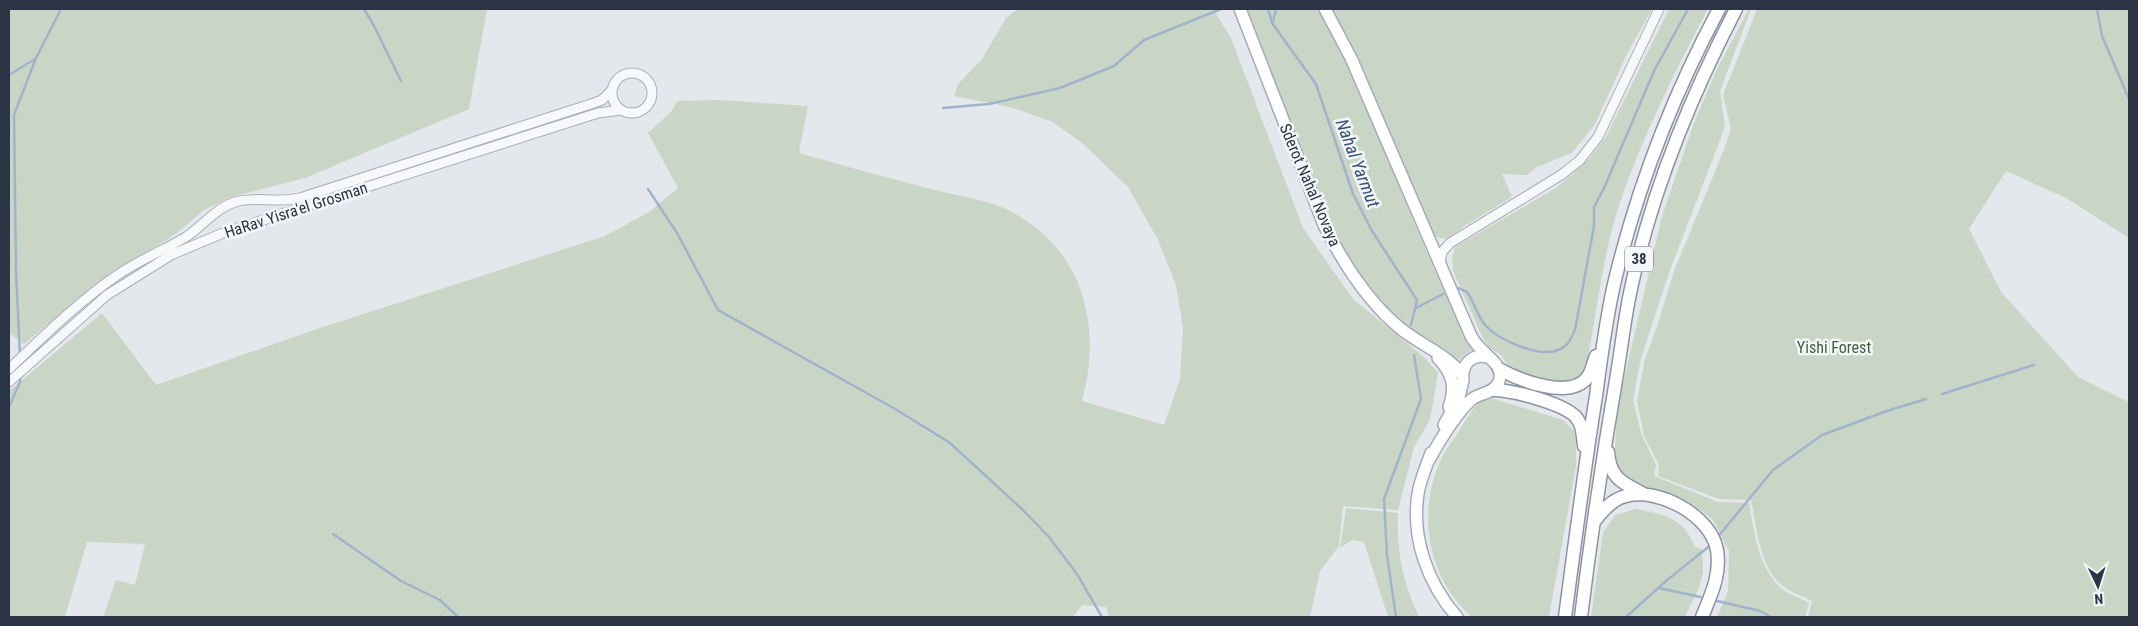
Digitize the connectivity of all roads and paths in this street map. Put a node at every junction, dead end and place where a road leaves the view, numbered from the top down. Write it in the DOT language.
graph roads {
  1 [pos="1240,9"];
  2 [pos="1325,9"];
  3 [pos="1659,9"];
  4 [pos="1719,9"];
  5 [pos="1736,9"];
  6 [pos="612,90"];
  7 [pos="621,110"];
  8 [pos="1426,235"];
  9 [pos="1450,243"];
  10 [pos="1440,269"];
  11 [pos="1608,318"];
  12 [pos="1430,350"];
  13 [pos="1490,358"];
  14 [pos="9,369"];
  15 [pos="1499,369"];
  16 [pos="1463,378"];
  17 [pos="9,382"];
  18 [pos="1487,391"];
  19 [pos="1607,433"];
  20 [pos="1437,439"];
  21 [pos="1429,460"];
  22 [pos="1582,484"];
  23 [pos="1646,495"];
  24 [pos="1592,524"];
  25 [pos="1457,617"];
  26 [pos="1565,617"];
  27 [pos="1581,617"];
  28 [pos="1702,617"];
  1 -- 12 [label="main road, Sderot Nahal Novaya"];
  2 -- 8 [label="main road"];
  3 -- 9 [label="street"];
  4 -- 11 [label="highway, 38"];
  5 -- 19 [label="highway, 38"];
  6 -- 7 [label="street"];
  6 -- 7 [label="street"];
  6 -- 14 [label="street, HaRav Yisra'el Grosman"];
  7 -- 17 [label="street, HaRav Yisra'el Grosman"];
  8 -- 9 [label="street"];
  8 -- 10 [label="main road"];
  9 -- 10 [label="street"];
  10 -- 13 [label="main road"];
  11 -- 15 [label="highway"];
  11 -- 22 [label="highway, 38"];
  12 -- 16 [label="main road, Sderot Nahal Novaya"];
  12 -- 20 [label="main road"];
  13 -- 15 [label="main road"];
  13 -- 16 [label="main road"];
  15 -- 18 [label="main road"];
  16 -- 18 [label="main road"];
  16 -- 20 [label="main road"];
  18 -- 21 [label="main road"];
  18 -- 22 [label="highway"];
  19 -- 23 [label="highway"];
  19 -- 24 [label="highway, 38"];
  20 -- 21 [label="main road"];
  21 -- 25 [label="main road"];
  22 -- 26 [label="highway, 38"];
  23 -- 24 [label="highway"];
  23 -- 28 [label="highway"];
  24 -- 27 [label="highway, 38"];
}
